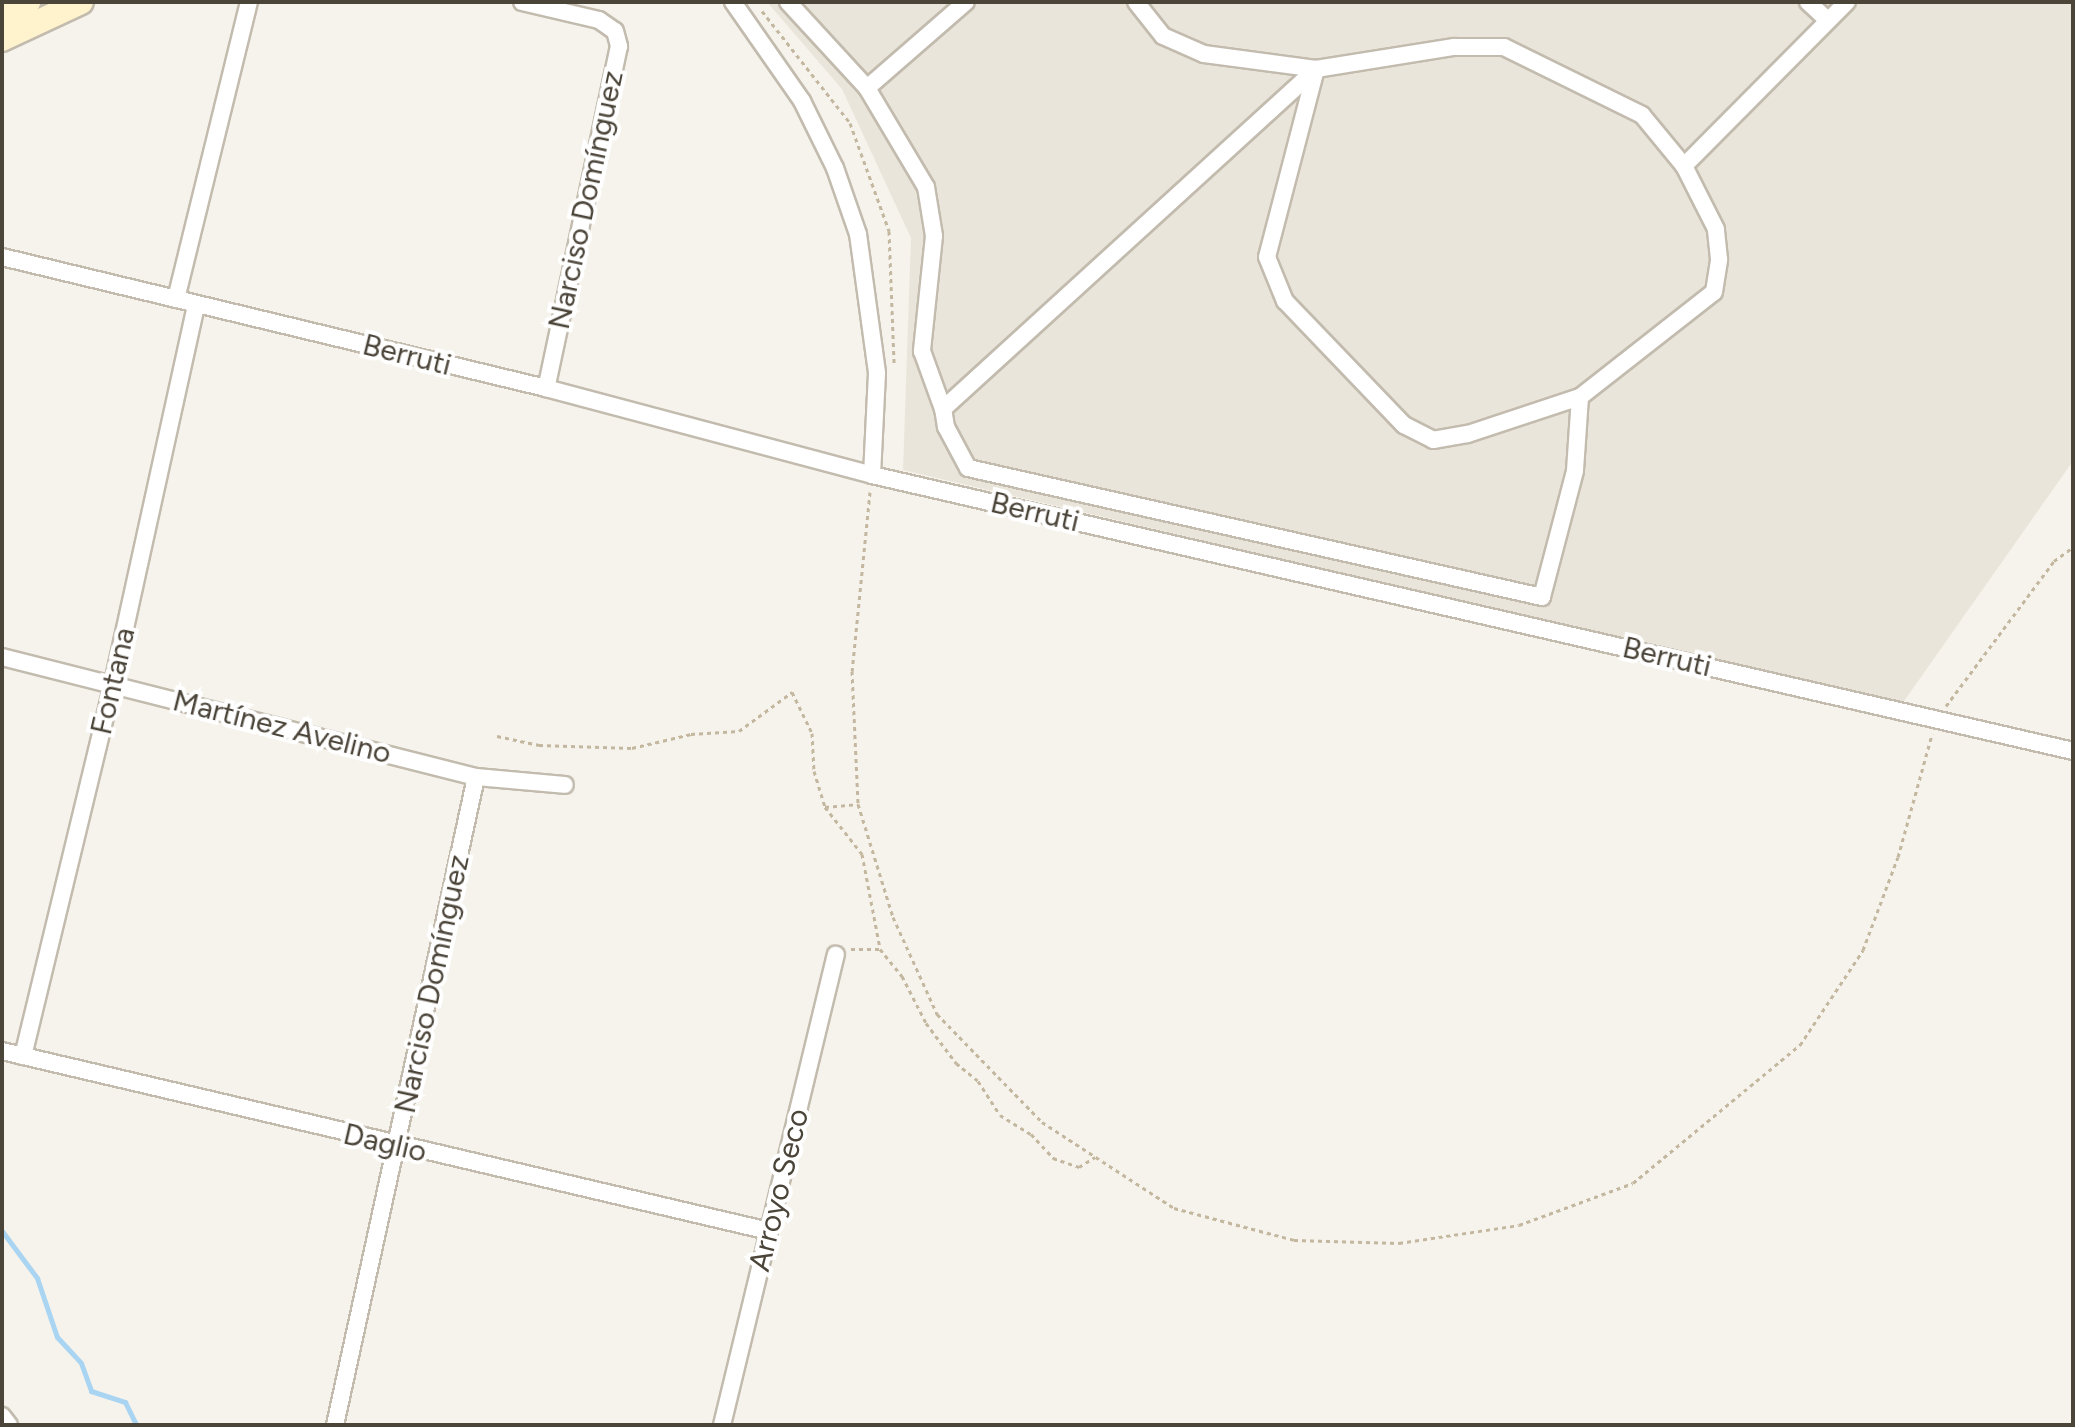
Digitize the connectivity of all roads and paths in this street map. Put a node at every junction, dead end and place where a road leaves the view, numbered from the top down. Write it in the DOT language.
graph roads {
  1 [pos="28,2"];
  2 [pos="81,2"];
  3 [pos="249,2"];
  4 [pos="522,2"];
  5 [pos="733,2"];
  6 [pos="788,2"];
  7 [pos="966,2"];
  8 [pos="1136,2"];
  9 [pos="1808,2"];
  10 [pos="1847,2"];
  11 [pos="2,14"];
  12 [pos="1827,20"];
  13 [pos="2,39"];
  14 [pos="1316,69"];
  15 [pos="867,88"];
  16 [pos="1684,166"];
  17 [pos="2,257"];
  18 [pos="176,299"];
  19 [pos="196,304"];
  20 [pos="546,388"];
  21 [pos="1580,397"];
  22 [pos="943,409"];
  23 [pos="872,475"];
  24 [pos="2073,547"];
  25 [pos="2,657"];
  26 [pos="113,683"];
  27 [pos="1935,724"];
  28 [pos="497,736"];
  29 [pos="2073,751"];
  30 [pos="476,777"];
  31 [pos="565,785"];
  32 [pos="858,804"];
  33 [pos="825,807"];
  34 [pos="880,949"];
  35 [pos="836,955"];
  36 [pos="2,1051"];
  37 [pos="23,1056"];
  38 [pos="397,1146"];
  39 [pos="1095,1157"];
  40 [pos="769,1231"];
  41 [pos="2,1416"];
  42 [pos="9,1425"];
  43 [pos="335,1425"];
  44 [pos="722,1425"];
  1 -- 11 [label="main road"];
  2 -- 13 [label="main road"];
  3 -- 18 [label="street"];
  4 -- 20 [label="street, Narciso Domínguez"];
  5 -- 23 [label="street"];
  6 -- 15 [label="street"];
  7 -- 15 [label="street"];
  8 -- 14 [label="street"];
  9 -- 12 [label="street"];
  10 -- 12 [label="street"];
  12 -- 16 [label="street"];
  14 -- 16 [label="street"];
  14 -- 21 [label="street"];
  14 -- 22 [label="street"];
  15 -- 22 [label="street"];
  16 -- 21 [label="street"];
  17 -- 18 [label="street, Berruti"];
  18 -- 19 [label="street, Berruti"];
  19 -- 20 [label="street, Berruti"];
  19 -- 26 [label="street, Fontana"];
  20 -- 23 [label="street, Berruti"];
  21 -- 22 [label="street"];
  23 -- 27 [label="street, Berruti"];
  23 -- 32 [label="path"];
  24 -- 27 [label="path"];
  25 -- 26 [label="street, Martínez Avelino"];
  26 -- 30 [label="street, Martínez Avelino"];
  26 -- 37 [label="street, Fontana"];
  27 -- 29 [label="street, Berruti"];
  27 -- 39 [label="path"];
  28 -- 33 [label="path"];
  30 -- 31 [label="street, Martínez Avelino"];
  30 -- 38 [label="street, Narciso Domínguez"];
  32 -- 33 [label="path"];
  32 -- 39 [label="path"];
  33 -- 34 [label="path"];
  34 -- 35 [label="path"];
  34 -- 39 [label="path"];
  35 -- 40 [label="street, Arroyo Seco"];
  36 -- 37 [label="street, Daglio"];
  37 -- 38 [label="street, Daglio"];
  38 -- 40 [label="street, Daglio"];
  38 -- 43 [label="street, Narciso Domínguez"];
  40 -- 44 [label="street, Arroyo Seco"];
  41 -- 42 [label="street"];
}
